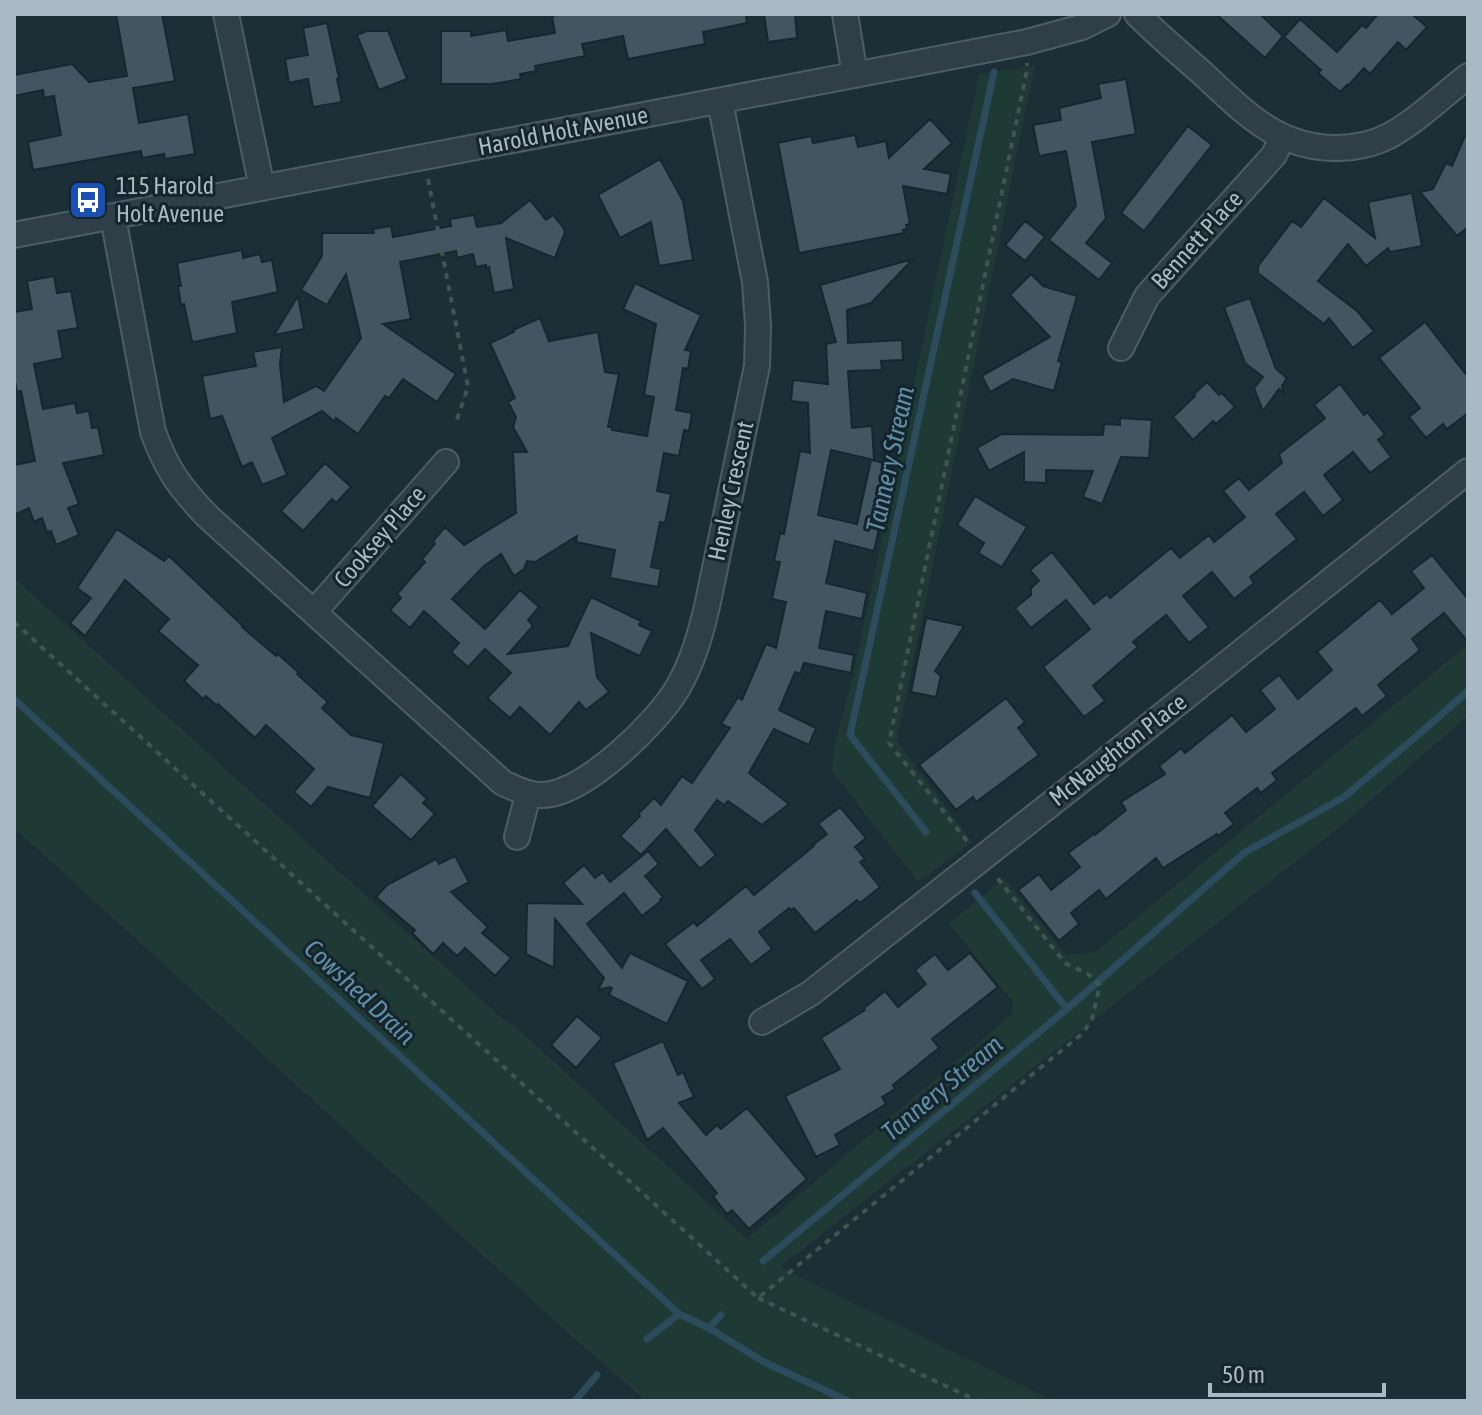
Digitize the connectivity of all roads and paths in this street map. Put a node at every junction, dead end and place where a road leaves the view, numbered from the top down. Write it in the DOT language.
graph roads {
  1 [pos="226,14"];
  2 [pos="845,14"];
  3 [pos="1108,14"];
  4 [pos="1137,14"];
  5 [pos="1027,42"];
  6 [pos="855,75"];
  7 [pos="1468,76"];
  8 [pos="720,101"];
  9 [pos="1282,138"];
  10 [pos="423,157"];
  11 [pos="262,188"];
  12 [pos="113,217"];
  13 [pos="14,235"];
  14 [pos="1121,348"];
  15 [pos="455,425"];
  16 [pos="446,462"];
  17 [pos="1468,471"];
  18 [pos="314,612"];
  19 [pos="14,622"];
  20 [pos="528,795"];
  21 [pos="517,837"];
  22 [pos="968,841"];
  23 [pos="997,878"];
  24 [pos="762,1022"];
  25 [pos="758,1298"];
  26 [pos="978,1401"];
  1 -- 11 [label="street"];
  2 -- 6 [label="street"];
  3 -- 5 [label="street, Harold Holt Avenue"];
  4 -- 9 [label="street"];
  5 -- 6 [label="street, Harold Holt Avenue"];
  5 -- 22 [label="path"];
  6 -- 8 [label="street, Harold Holt Avenue"];
  7 -- 9 [label="street"];
  8 -- 10 [label="street, Harold Holt Avenue"];
  8 -- 20 [label="street, Henley Crescent"];
  9 -- 14 [label="street, Bennett Place"];
  10 -- 11 [label="street, Harold Holt Avenue"];
  10 -- 15 [label="path"];
  11 -- 12 [label="street, Harold Holt Avenue"];
  12 -- 13 [label="street, Harold Holt Avenue"];
  12 -- 18 [label="street"];
  16 -- 18 [label="street, Cooksey Place"];
  17 -- 24 [label="street, McNaughton Place"];
  18 -- 20 [label="street"];
  19 -- 25 [label="path"];
  20 -- 21 [label="street"];
  23 -- 25 [label="path"];
  25 -- 26 [label="path"];
}
